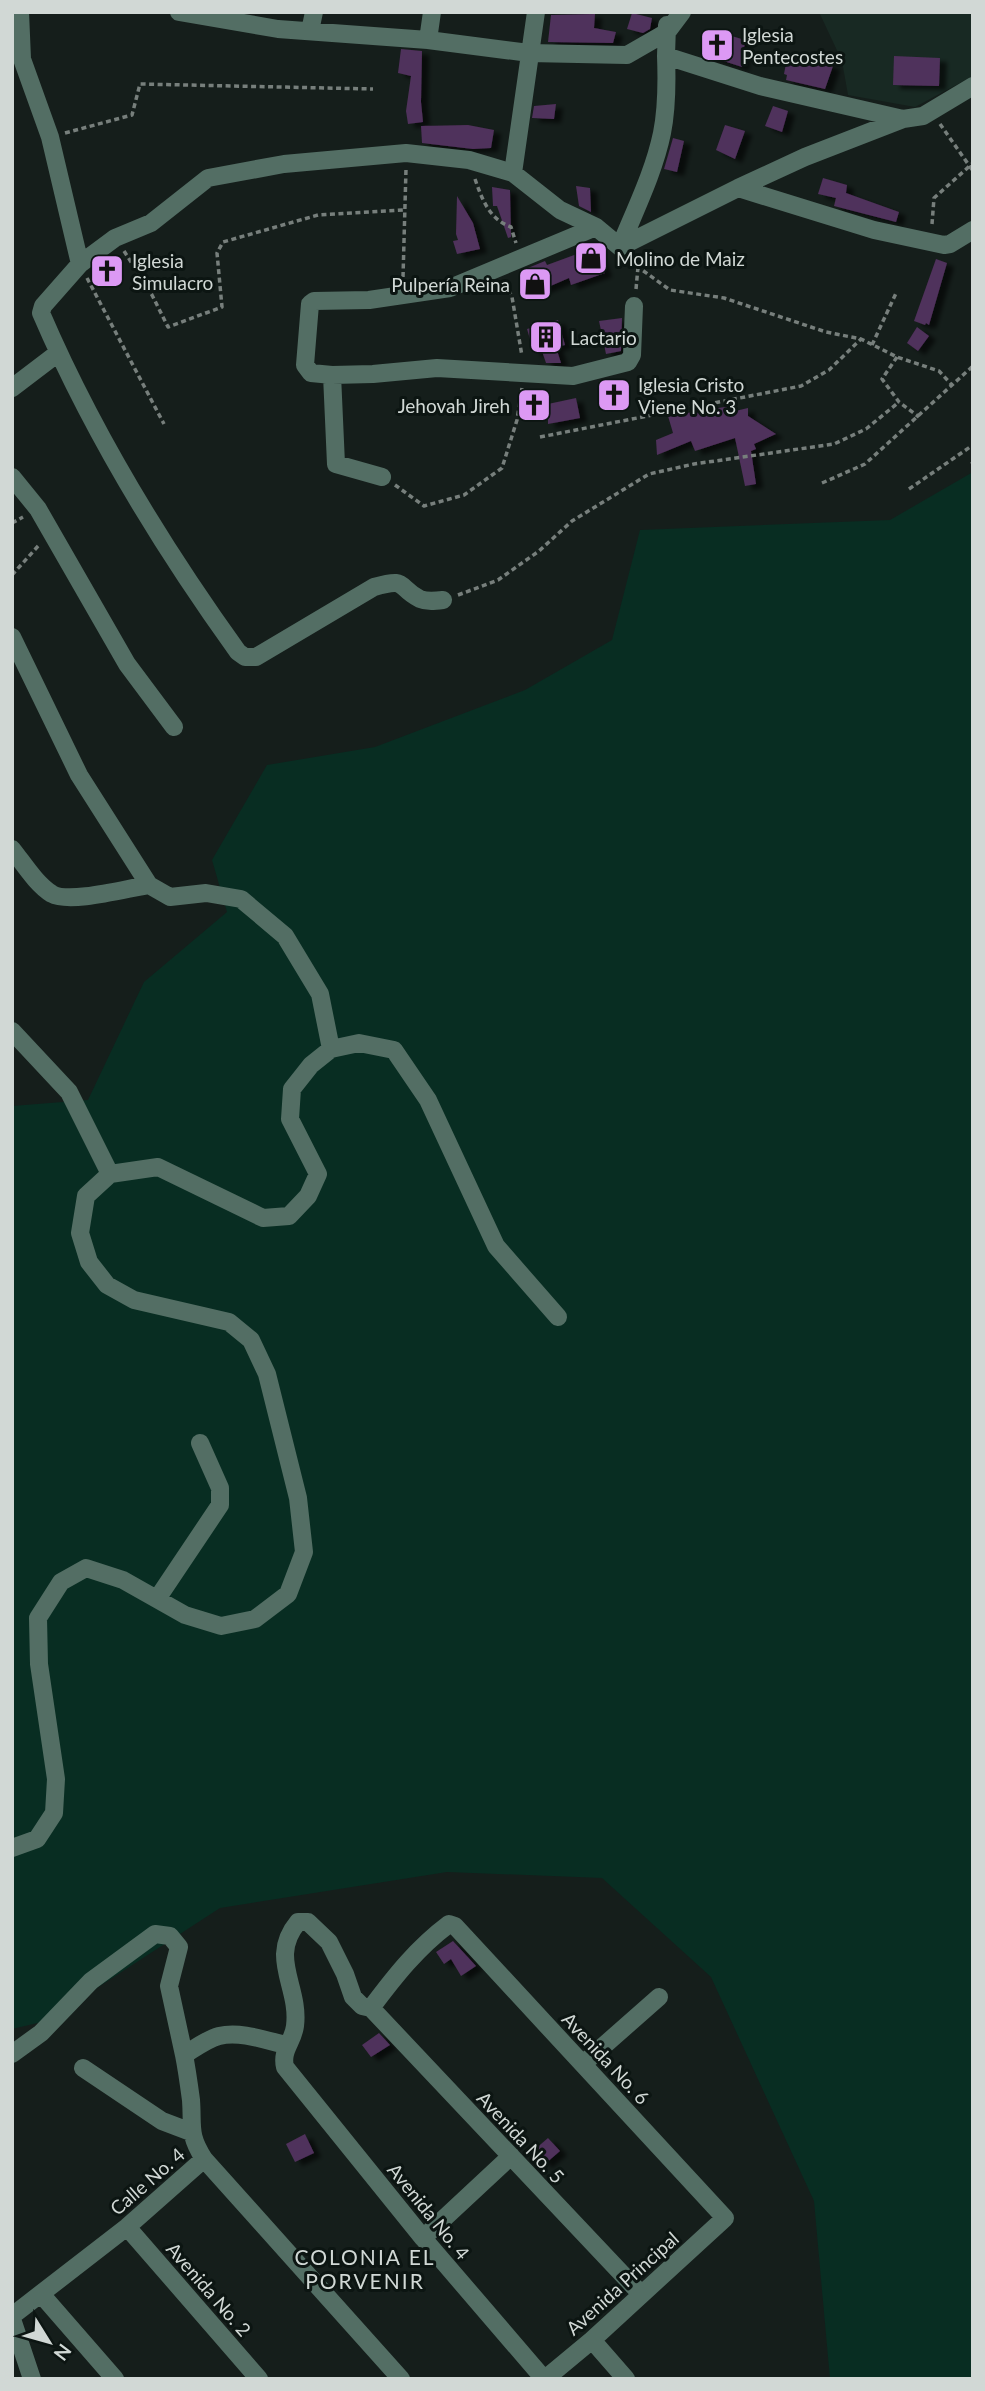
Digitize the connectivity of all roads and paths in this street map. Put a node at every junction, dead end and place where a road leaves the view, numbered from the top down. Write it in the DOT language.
graph roads {
  1 [pos="20,12"];
  2 [pos="179,12"];
  3 [pos="314,12"];
  4 [pos="432,12"];
  5 [pos="536,12"];
  6 [pos="669,12"];
  7 [pos="682,12"];
  8 [pos="207,15"];
  9 [pos="310,31"];
  10 [pos="667,32"];
  11 [pos="428,40"];
  12 [pos="529,53"];
  13 [pos="666,56"];
  14 [pos="973,86"];
  15 [pos="373,89"];
  16 [pos="932,112"];
  17 [pos="903,119"];
  18 [pos="50,137"];
  19 [pos="407,153"];
  20 [pos="469,160"];
  21 [pos="971,164"];
  22 [pos="973,171"];
  23 [pos="513,173"];
  24 [pos="738,188"];
  25 [pos="404,210"];
  26 [pos="596,227"];
  27 [pos="973,230"];
  28 [pos="115,238"];
  29 [pos="930,240"];
  30 [pos="620,247"];
  31 [pos="522,258"];
  32 [pos="80,264"];
  33 [pos="897,291"];
  34 [pos="403,296"];
  35 [pos="634,306"];
  36 [pos="861,339"];
  37 [pos="872,345"];
  38 [pos="58,353"];
  39 [pos="897,357"];
  40 [pos="973,366"];
  41 [pos="332,375"];
  42 [pos="952,385"];
  43 [pos="12,388"];
  44 [pos="899,402"];
  45 [pos="919,417"];
  46 [pos="164,424"];
  47 [pos="540,437"];
  48 [pos="973,445"];
  49 [pos="502,468"];
  50 [pos="12,477"];
  51 [pos="382,477"];
  52 [pos="822,483"];
  53 [pos="909,489"];
  54 [pos="51,531"];
  55 [pos="12,575"];
  56 [pos="443,600"];
  57 [pos="12,637"];
  58 [pos="174,727"];
  59 [pos="12,849"];
  60 [pos="149,885"];
  61 [pos="12,1031"];
  62 [pos="331,1049"];
  63 [pos="110,1174"];
  64 [pos="558,1317"];
  65 [pos="200,1443"];
  66 [pos="158,1599"];
  67 [pos="12,1848"];
  68 [pos="659,1997"];
  69 [pos="371,2008"];
  70 [pos="286,2045"];
  71 [pos="12,2054"];
  72 [pos="184,2055"];
  73 [pos="583,2064"];
  74 [pos="83,2068"];
  75 [pos="191,2132"];
  76 [pos="511,2156"];
  77 [pos="204,2159"];
  78 [pos="725,2218"];
  79 [pos="127,2227"];
  80 [pos="423,2238"];
  81 [pos="41,2294"];
  82 [pos="641,2294"];
  83 [pos="12,2317"];
  84 [pos="592,2340"];
  85 [pos="32,2379"];
  86 [pos="115,2379"];
  87 [pos="259,2379"];
  88 [pos="401,2379"];
  89 [pos="545,2379"];
  90 [pos="626,2379"];
  1 -- 18 [label="street"];
  2 -- 8 [label="street"];
  3 -- 9 [label="street"];
  4 -- 11 [label="street"];
  5 -- 12 [label="street"];
  6 -- 10 [label="street"];
  7 -- 10 [label="street"];
  8 -- 9 [label="street"];
  9 -- 11 [label="street"];
  10 -- 12 [label="street"];
  10 -- 13 [label="street"];
  11 -- 12 [label="street"];
  12 -- 23 [label="street"];
  13 -- 17 [label="street"];
  13 -- 30 [label="street"];
  14 -- 16 [label="street"];
  15 -- 18 [label="path"];
  16 -- 17 [label="street"];
  16 -- 21 [label="path"];
  17 -- 24 [label="street"];
  18 -- 32 [label="street"];
  19 -- 20 [label="street"];
  19 -- 25 [label="path"];
  19 -- 28 [label="street"];
  20 -- 23 [label="street"];
  20 -- 31 [label="path"];
  21 -- 22 [label="path"];
  21 -- 29 [label="path"];
  23 -- 26 [label="street"];
  24 -- 29 [label="street"];
  24 -- 30 [label="street"];
  25 -- 28 [label="path"];
  25 -- 34 [label="path"];
  26 -- 30 [label="street"];
  26 -- 31 [label="street"];
  27 -- 29 [label="street"];
  28 -- 32 [label="street"];
  31 -- 34 [label="street"];
  32 -- 38 [label="street"];
  32 -- 46 [label="path"];
  33 -- 37 [label="path"];
  34 -- 41 [label="street"];
  35 -- 36 [label="path"];
  35 -- 41 [label="street"];
  36 -- 37 [label="path"];
  36 -- 47 [label="path"];
  37 -- 39 [label="path"];
  38 -- 43 [label="street"];
  38 -- 56 [label="street"];
  39 -- 42 [label="path"];
  39 -- 44 [label="path"];
  40 -- 42 [label="path"];
  41 -- 51 [label="street"];
  42 -- 45 [label="path"];
  44 -- 45 [label="path"];
  44 -- 56 [label="path"];
  45 -- 52 [label="path"];
  48 -- 53 [label="path"];
  49 -- 51 [label="path"];
  50 -- 54 [label="street"];
  54 -- 55 [label="path"];
  54 -- 58 [label="street"];
  57 -- 60 [label="street"];
  59 -- 60 [label="street"];
  60 -- 62 [label="street"];
  61 -- 63 [label="street"];
  62 -- 63 [label="street"];
  62 -- 64 [label="street"];
  63 -- 66 [label="street"];
  65 -- 66 [label="street"];
  66 -- 67 [label="street"];
  68 -- 73 [label="street"];
  69 -- 70 [label="street"];
  69 -- 73 [label="street, Avenida No. 6"];
  69 -- 76 [label="street, Avenida No. 5"];
  70 -- 72 [label="street"];
  70 -- 80 [label="street, Avenida No. 4"];
  71 -- 72 [label="street, Calle No. 4"];
  72 -- 75 [label="street, Calle No. 4"];
  73 -- 78 [label="street, Avenida No. 6"];
  74 -- 75 [label="street"];
  75 -- 77 [label="street, Calle No. 4"];
  76 -- 80 [label="street"];
  76 -- 82 [label="street, Avenida No. 5"];
  77 -- 79 [label="street, Calle No. 4"];
  77 -- 88 [label="street"];
  78 -- 82 [label="street, Avenida Principal"];
  79 -- 81 [label="street, Calle No. 4"];
  79 -- 87 [label="street, Avenida No. 2"];
  80 -- 89 [label="street, Avenida No. 4"];
  81 -- 83 [label="street, Calle No. 4"];
  81 -- 86 [label="street"];
  82 -- 84 [label="street, Avenida Principal"];
  83 -- 85 [label="street"];
  84 -- 89 [label="street, Avenida Principal"];
  84 -- 90 [label="street"];
}
